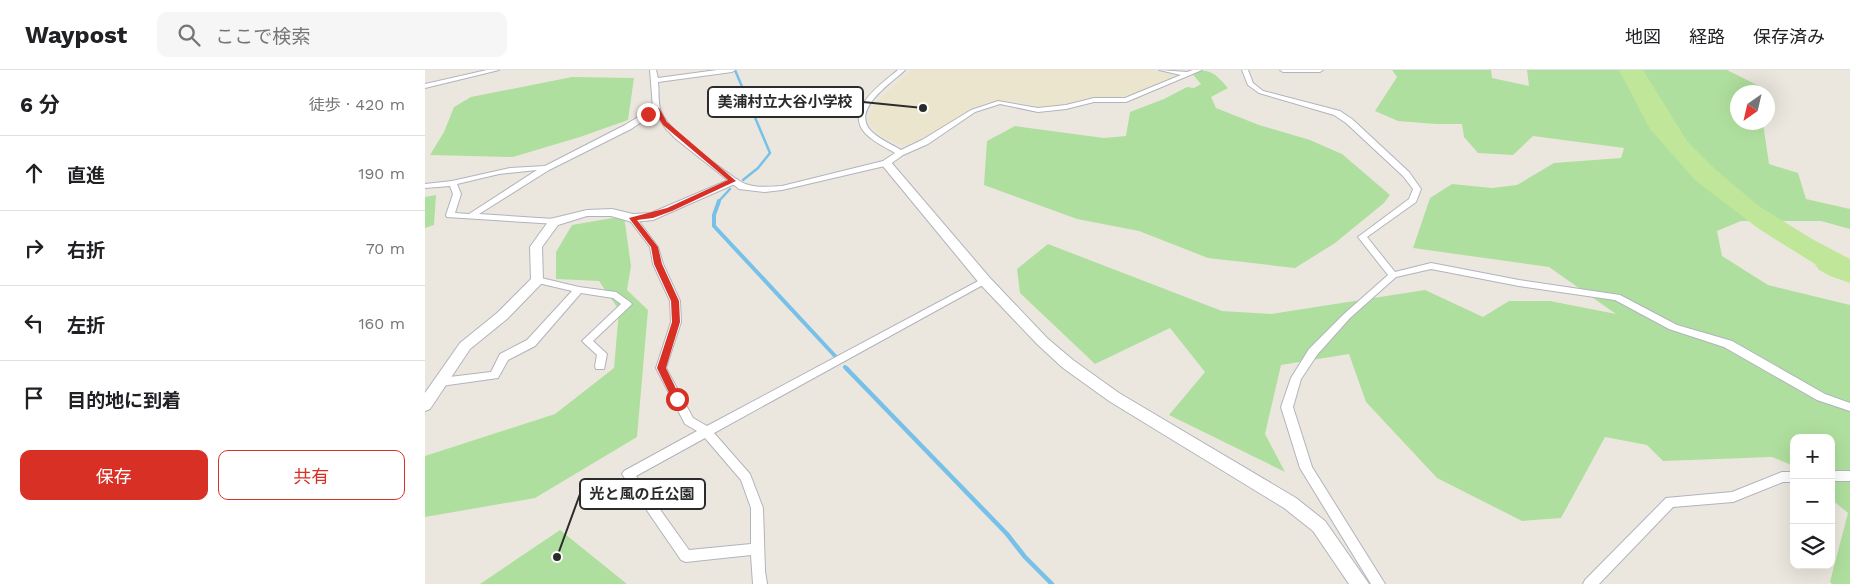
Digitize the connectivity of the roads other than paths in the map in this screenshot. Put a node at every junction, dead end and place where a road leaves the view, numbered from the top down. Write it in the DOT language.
graph roads {
  1 [pos="496,70"];
  2 [pos="653,70"];
  3 [pos="732,70"];
  4 [pos="902,70"];
  5 [pos="1162,70"];
  6 [pos="1199,70"];
  7 [pos="1245,70"];
  8 [pos="1283,70"];
  9 [pos="1320,70"];
  10 [pos="1187,74"];
  11 [pos="656,80"];
  12 [pos="425,86"];
  13 [pos="657,109"];
  14 [pos="900,153"];
  15 [pos="886,163"];
  16 [pos="547,168"];
  17 [pos="733,181"];
  18 [pos="453,183"];
  19 [pos="425,186"];
  20 [pos="471,216"];
  21 [pos="632,218"];
  22 [pos="554,222"];
  23 [pos="1393,275"];
  24 [pos="537,280"];
  25 [pos="985,281"];
  26 [pos="579,290"];
  27 [pos="600,366"];
  28 [pos="441,382"];
  29 [pos="425,405"];
  30 [pos="1850,407"];
  31 [pos="707,432"];
  32 [pos="1835,476"];
  33 [pos="1850,476"];
  34 [pos="1790,477"];
  35 [pos="757,549"];
  36 [pos="760,584"];
  37 [pos="1360,584"];
  38 [pos="1378,584"];
  39 [pos="1590,584"];
  1 -- 12 [label="street"];
  2 -- 11 [label="street"];
  3 -- 11 [label="street"];
  4 -- 14 [label="street"];
  5 -- 10 [label="street"];
  6 -- 10 [label="street"];
  7 -- 23 [label="street"];
  8 -- 9 [label="street"];
  10 -- 14 [label="street"];
  11 -- 13 [label="street"];
  13 -- 16 [label="street"];
  13 -- 17 [label="street"];
  14 -- 15 [label="street"];
  15 -- 17 [label="street"];
  15 -- 25 [label="street"];
  16 -- 18 [label="street"];
  16 -- 20 [label="street"];
  17 -- 21 [label="street"];
  18 -- 19 [label="street"];
  18 -- 20 [label="street"];
  20 -- 22 [label="street"];
  21 -- 22 [label="street"];
  21 -- 31 [label="street"];
  22 -- 24 [label="street"];
  23 -- 30 [label="street"];
  23 -- 38 [label="street"];
  24 -- 26 [label="street"];
  24 -- 28 [label="street"];
  25 -- 31 [label="street"];
  25 -- 37 [label="street"];
  26 -- 27 [label="street"];
  26 -- 28 [label="street"];
  28 -- 29 [label="street"];
  31 -- 35 [label="street"];
  31 -- 35 [label="street"];
  32 -- 33 [label="street"];
  34 -- 39 [label="street"];
  35 -- 36 [label="street"];
}
